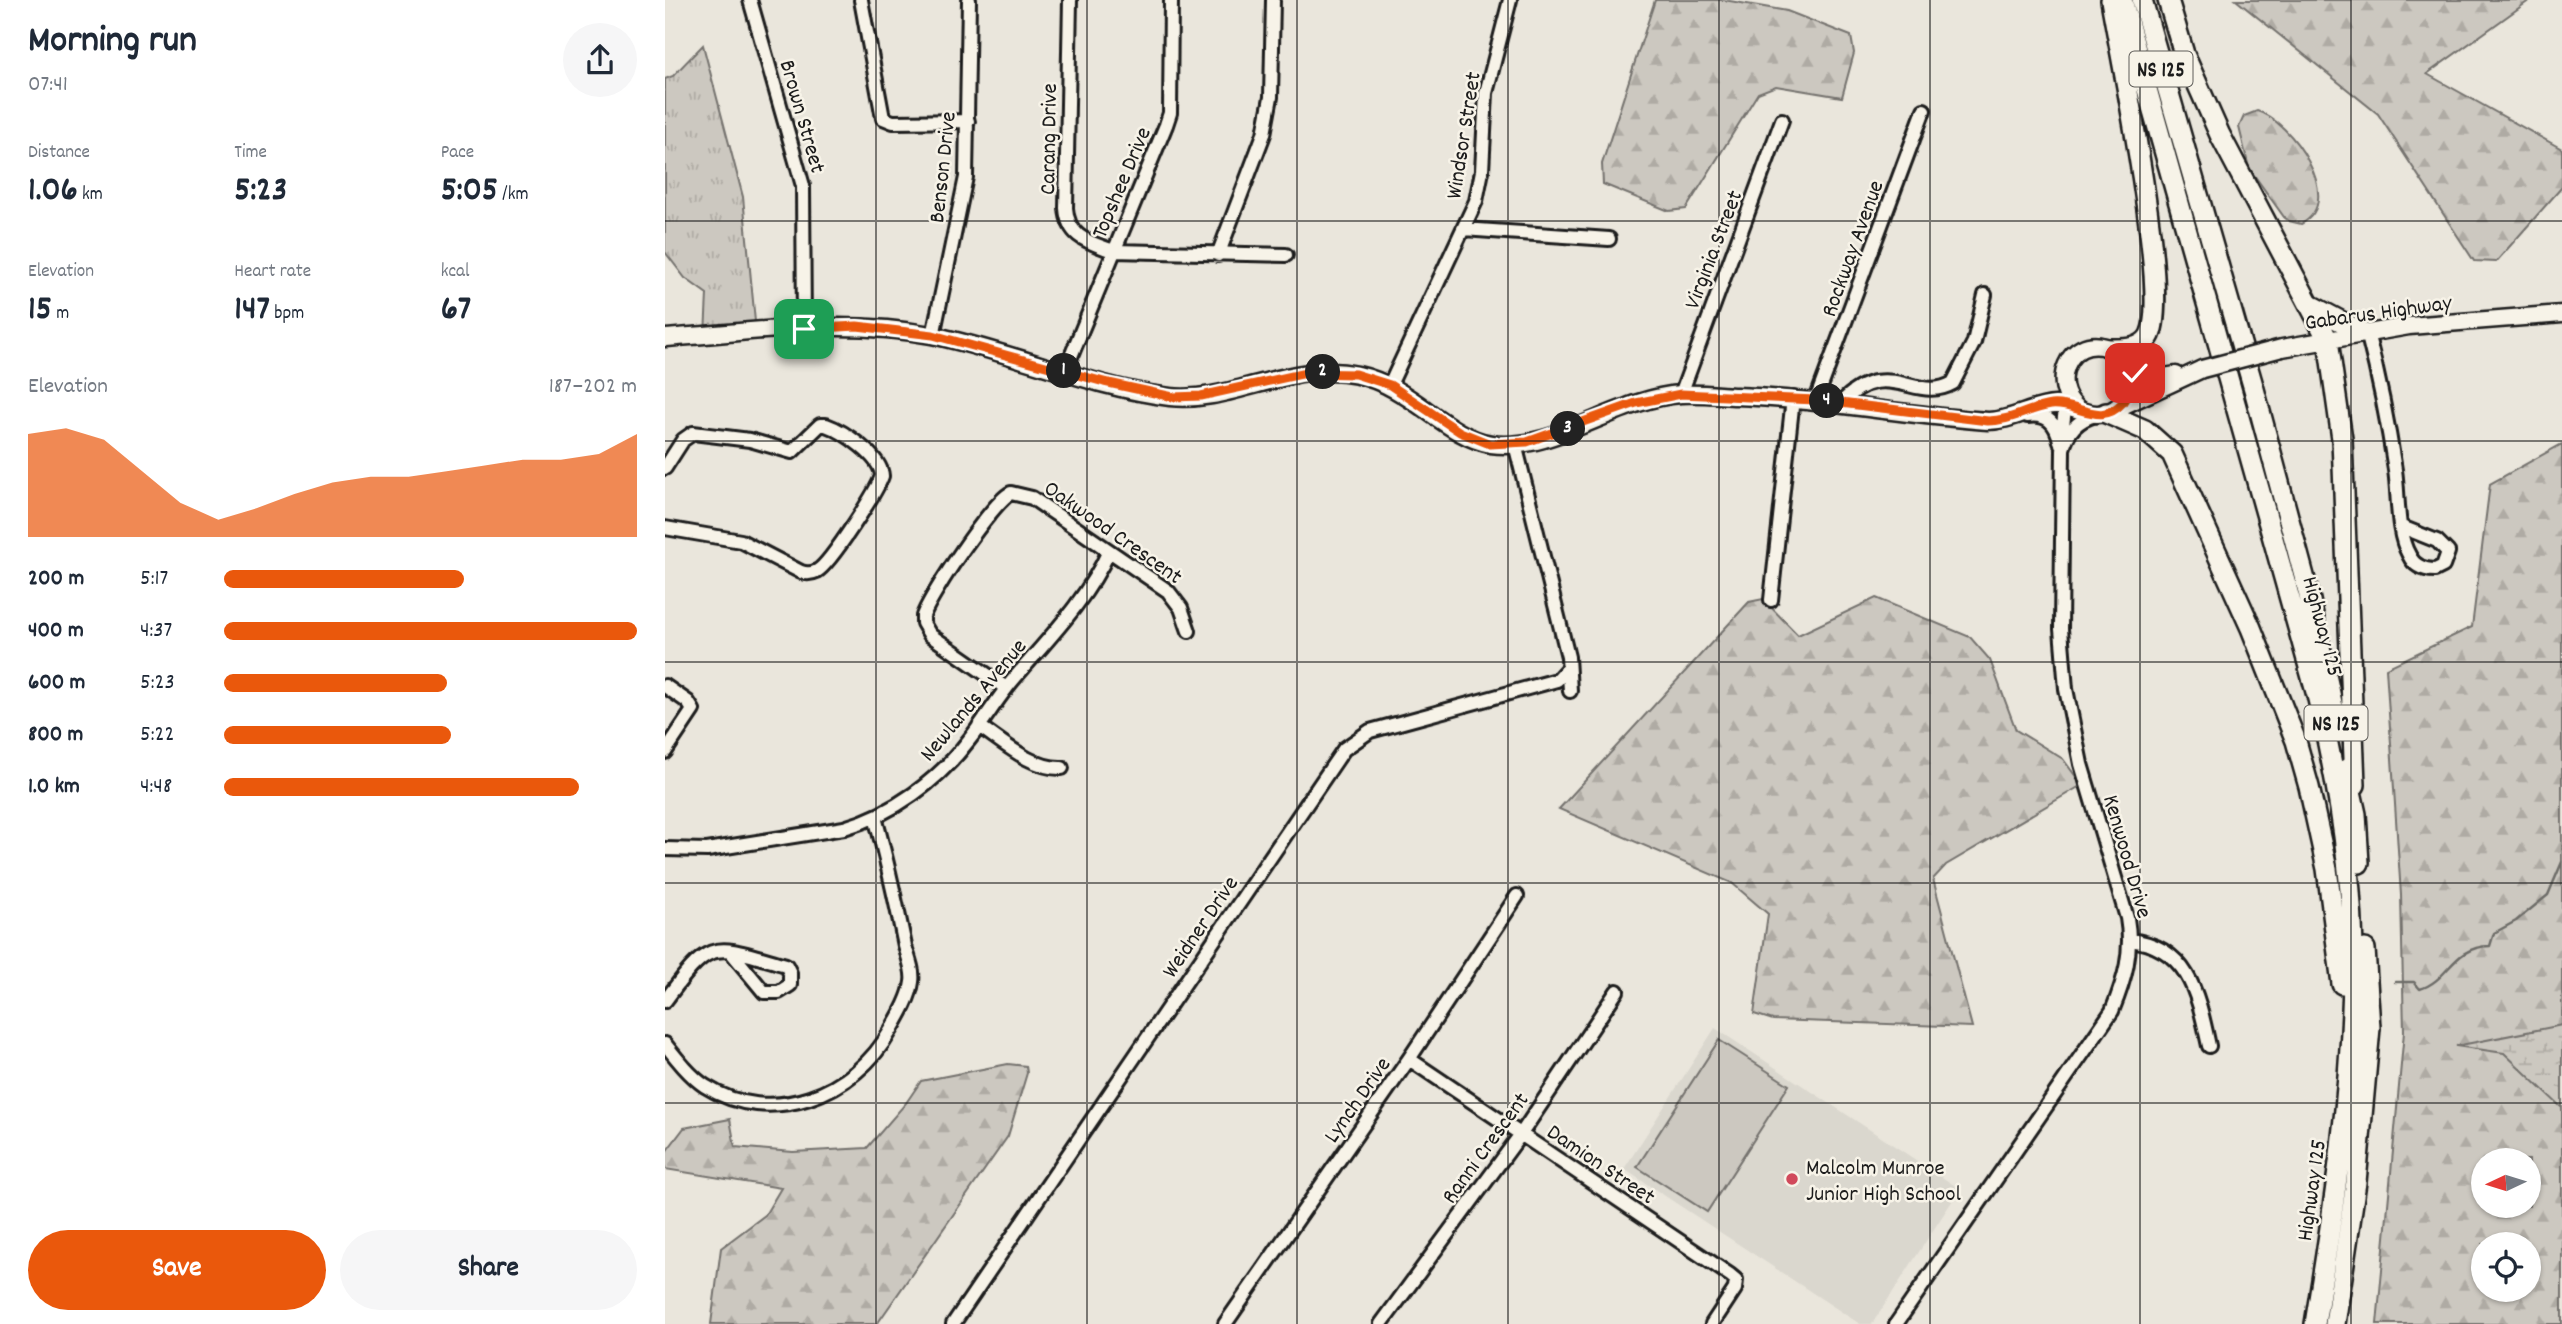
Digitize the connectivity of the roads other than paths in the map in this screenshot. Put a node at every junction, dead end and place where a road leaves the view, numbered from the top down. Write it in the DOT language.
graph roads {
  1 [pos="750,0"];
  2 [pos="861,0"];
  3 [pos="969,0"];
  4 [pos="1070,0"];
  5 [pos="1171,0"];
  6 [pos="1273,0"];
  7 [pos="1510,0"];
  8 [pos="2111,0"];
  9 [pos="2122,0"];
  10 [pos="2142,0"];
  11 [pos="2168,0"];
  12 [pos="1924,110"];
  13 [pos="1783,120"];
  14 [pos="968,121"];
  15 [pos="1463,229"];
  16 [pos="1609,239"];
  17 [pos="1113,251"];
  18 [pos="1218,255"];
  19 [pos="1286,256"];
  20 [pos="1985,295"];
  21 [pos="2313,307"];
  22 [pos="2562,314"];
  23 [pos="804,329"];
  24 [pos="2365,333"];
  25 [pos="933,335"];
  26 [pos="665,338"];
  27 [pos="2328,340"];
  28 [pos="2111,349"];
  29 [pos="2333,364"];
  30 [pos="2065,365"];
  31 [pos="2203,369"];
  32 [pos="2129,370"];
  33 [pos="1065,371"];
  34 [pos="1390,385"];
  35 [pos="1681,394"];
  36 [pos="1793,398"];
  37 [pos="1816,400"];
  38 [pos="2070,403"];
  39 [pos="1840,404"];
  40 [pos="2106,413"];
  41 [pos="2016,418"];
  42 [pos="1515,444"];
  43 [pos="2062,451"];
  44 [pos="665,468"];
  45 [pos="2402,527"];
  46 [pos="665,528"];
  47 [pos="1109,551"];
  48 [pos="1771,600"];
  49 [pos="1189,631"];
  50 [pos="1566,670"];
  51 [pos="665,686"];
  52 [pos="1006,688"];
  53 [pos="1570,691"];
  54 [pos="979,726"];
  55 [pos="665,752"];
  56 [pos="1062,768"];
  57 [pos="2356,814"];
  58 [pos="875,817"];
  59 [pos="665,849"];
  60 [pos="1517,895"];
  61 [pos="2130,940"];
  62 [pos="731,952"];
  63 [pos="1618,991"];
  64 [pos="665,1000"];
  65 [pos="665,1044"];
  66 [pos="2209,1046"];
  67 [pos="1409,1059"];
  68 [pos="2343,1134"];
  69 [pos="1521,1135"];
  70 [pos="953,1324"];
  71 [pos="1225,1324"];
  72 [pos="1381,1324"];
  73 [pos="1712,1324"];
  74 [pos="1896,1324"];
  75 [pos="2315,1324"];
  76 [pos="2335,1324"];
  1 -- 23 [label="street, Brown Street"];
  2 -- 14 [label="street"];
  3 -- 14 [label="street, Benson Drive"];
  4 -- 17 [label="street, Carang Drive"];
  5 -- 17 [label="street, Topshee Drive"];
  6 -- 18 [label="street"];
  7 -- 15 [label="street, Windsor Street"];
  8 -- 28 [label="highway"];
  9 -- 68 [label="highway, Highway 125 / NS 125"];
  10 -- 57 [label="highway, Highway 125 / NS 125"];
  11 -- 21 [label="highway"];
  12 -- 37 [label="street, Rockway Avenue"];
  13 -- 35 [label="street, Virginia Street"];
  14 -- 25 [label="street, Benson Drive"];
  15 -- 16 [label="street"];
  15 -- 34 [label="street, Windsor Street"];
  17 -- 18 [label="street"];
  17 -- 33 [label="street, Topshee Drive"];
  18 -- 19 [label="street"];
  20 -- 39 [label="street"];
  21 -- 24 [label="highway"];
  21 -- 27 [label="highway"];
  22 -- 24 [label="main road, Gabarus Highway"];
  23 -- 25 [label="main road"];
  23 -- 26 [label="main road"];
  24 -- 27 [label="main road, Gabarus Highway"];
  24 -- 29 [label="highway"];
  24 -- 45 [label="street"];
  25 -- 33 [label="main road"];
  27 -- 29 [label="highway"];
  27 -- 31 [label="main road, Gabarus Highway, bridge"];
  28 -- 30 [label="main road"];
  28 -- 32 [label="main road"];
  29 -- 57 [label="highway"];
  30 -- 38 [label="main road"];
  30 -- 41 [label="main road"];
  31 -- 32 [label="main road, Gabarus Highway"];
  31 -- 40 [label="main road, Gabarus Highway"];
  32 -- 40 [label="main road"];
  33 -- 34 [label="main road"];
  34 -- 42 [label="main road"];
  35 -- 36 [label="main road"];
  35 -- 42 [label="main road"];
  36 -- 37 [label="main road"];
  36 -- 48 [label="street"];
  37 -- 39 [label="main road"];
  38 -- 40 [label="main road"];
  38 -- 41 [label="main road"];
  38 -- 43 [label="street, Kenwood Drive"];
  39 -- 41 [label="main road"];
  40 -- 43 [label="street, Kenwood Drive"];
  40 -- 68 [label="highway"];
  41 -- 43 [label="street"];
  42 -- 50 [label="street"];
  43 -- 61 [label="street, Kenwood Drive"];
  44 -- 46 [label="street"];
  47 -- 49 [label="street, Oakwood Crescent"];
  47 -- 52 [label="street, Newlands Avenue"];
  47 -- 52 [label="street, Oakwood Crescent"];
  50 -- 53 [label="street"];
  50 -- 70 [label="street, Weidner Drive"];
  51 -- 55 [label="street"];
  52 -- 54 [label="street, Newlands Avenue"];
  54 -- 56 [label="street"];
  54 -- 58 [label="street, Newlands Avenue"];
  57 -- 76 [label="highway, Highway 125 / NS 125"];
  58 -- 59 [label="street, Newlands Avenue"];
  58 -- 65 [label="street"];
  60 -- 67 [label="street, Lynch Drive"];
  61 -- 66 [label="street"];
  61 -- 74 [label="street, Kenwood Drive"];
  62 -- 62 [label="street"];
  62 -- 64 [label="street"];
  63 -- 69 [label="street, Ranni Crescent"];
  67 -- 69 [label="street, Damion Street"];
  67 -- 71 [label="street, Lynch Drive"];
  68 -- 75 [label="highway, Highway 125 / NS 125"];
  69 -- 72 [label="street, Ranni Crescent"];
  69 -- 73 [label="street, Damion Street"];
}
